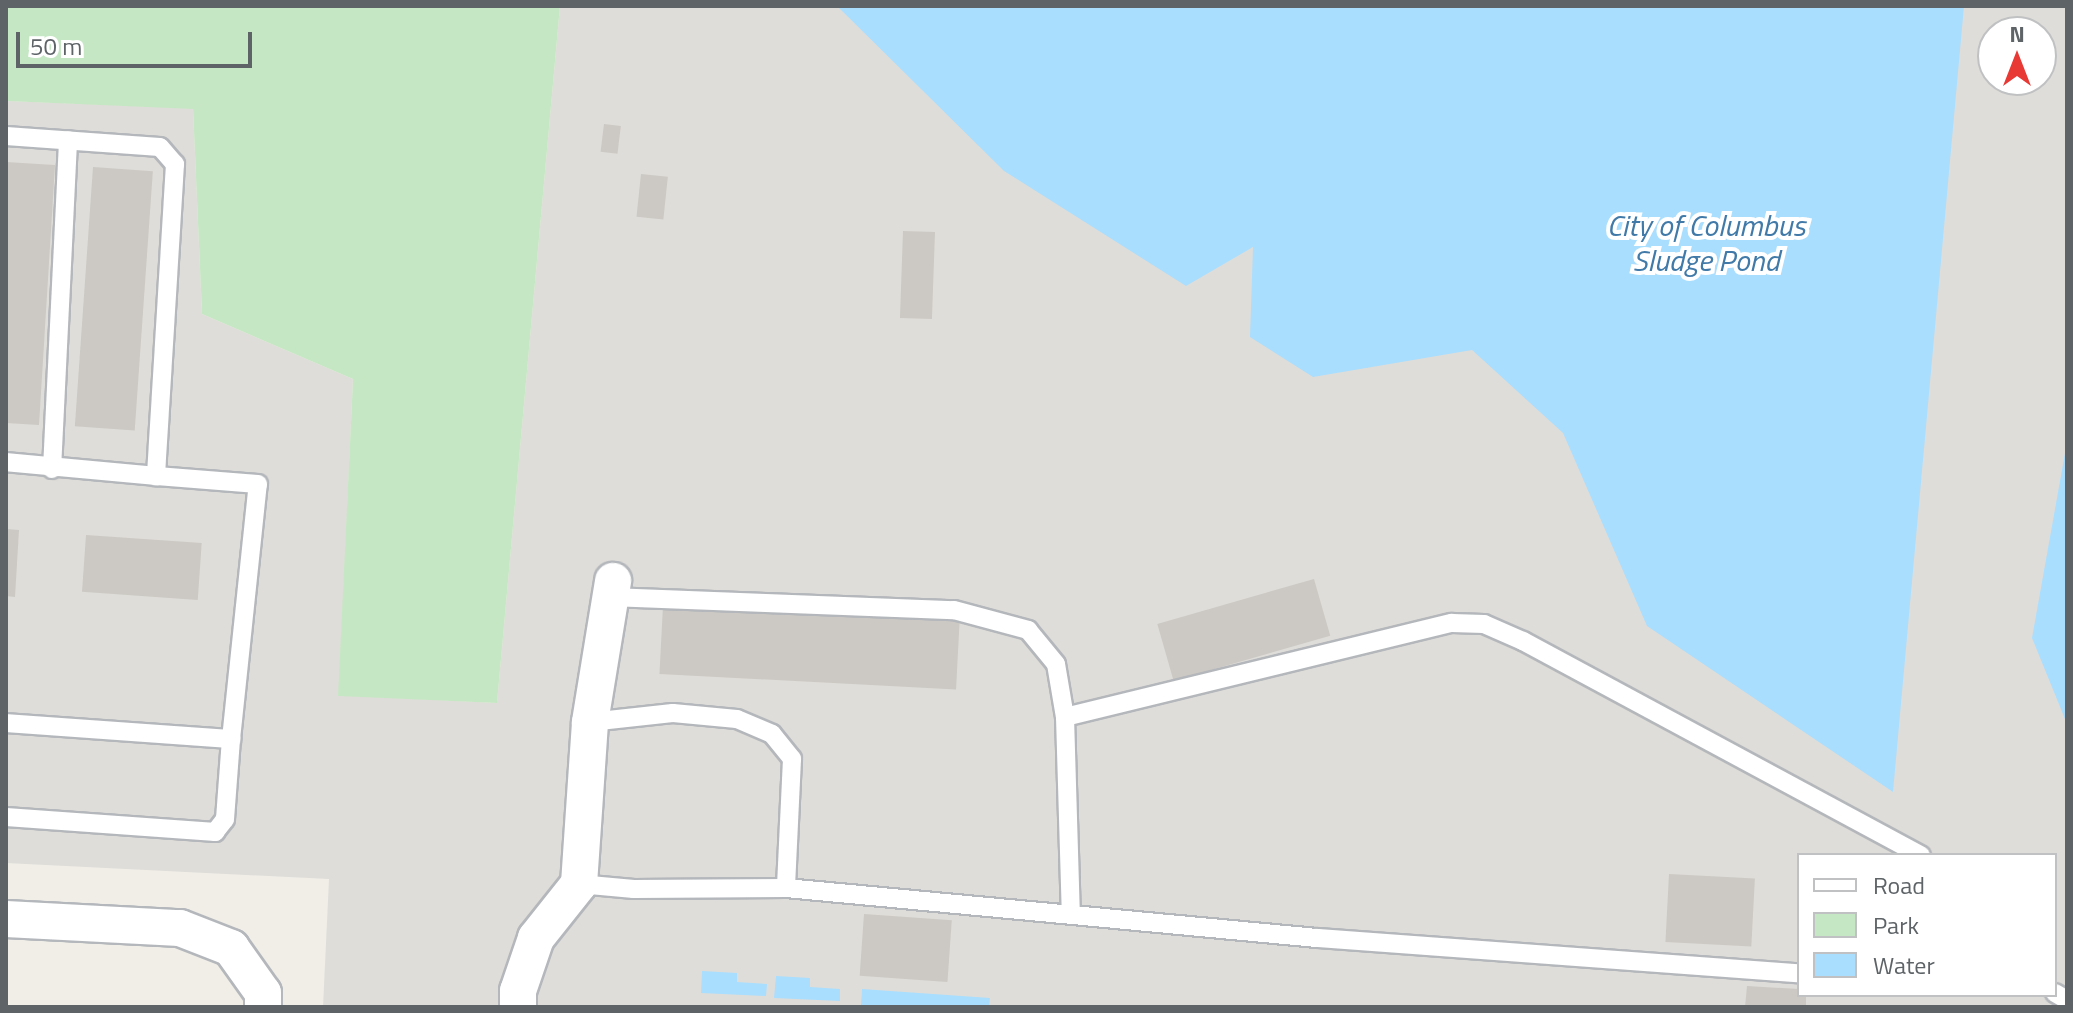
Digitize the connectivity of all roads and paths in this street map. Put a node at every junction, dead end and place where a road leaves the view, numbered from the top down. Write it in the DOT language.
graph roads {
  1 [pos="6,136"];
  2 [pos="68,140"];
  3 [pos="6,462"];
  4 [pos="52,469"];
  5 [pos="156,476"];
  6 [pos="612,589"];
  7 [pos="1065,717"];
  8 [pos="590,722"];
  9 [pos="6,723"];
  10 [pos="231,739"];
  11 [pos="6,817"];
  12 [pos="1917,853"];
  13 [pos="579,884"];
  14 [pos="786,888"];
  15 [pos="1071,914"];
  16 [pos="6,919"];
  17 [pos="1797,973"];
  18 [pos="263,1007"];
  19 [pos="518,1007"];
  1 -- 2 [label="lane"];
  2 -- 4 [label="lane"];
  2 -- 5 [label="lane"];
  3 -- 4 [label="lane"];
  4 -- 5 [label="lane"];
  5 -- 10 [label="lane"];
  6 -- 7 [label="lane"];
  6 -- 8 [label="street"];
  7 -- 12 [label="lane"];
  7 -- 15 [label="lane"];
  8 -- 13 [label="street"];
  8 -- 14 [label="lane"];
  9 -- 10 [label="lane"];
  10 -- 11 [label="lane"];
  13 -- 14 [label="lane"];
  13 -- 19 [label="street"];
  14 -- 15 [label="lane"];
  15 -- 17 [label="lane"];
  16 -- 18 [label="street"];
}
